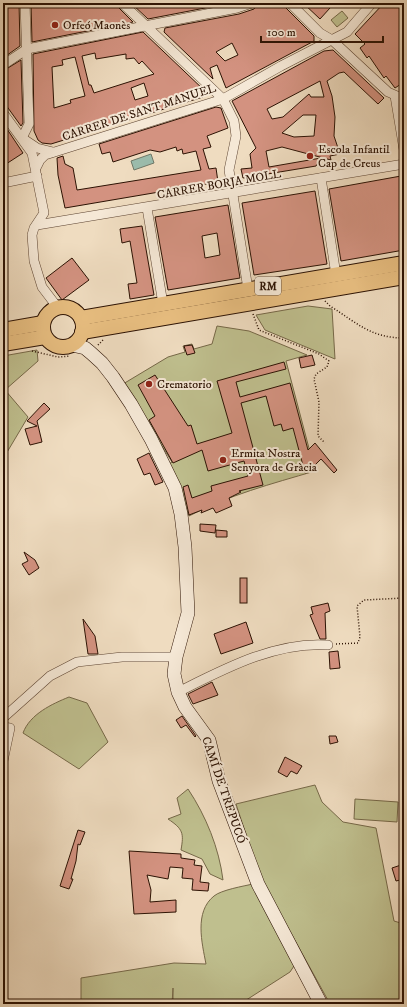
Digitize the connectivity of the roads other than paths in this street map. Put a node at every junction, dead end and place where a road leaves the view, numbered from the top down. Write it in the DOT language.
graph roads {
  1 [pos="25,3"];
  2 [pos="122,3"];
  3 [pos="252,3"];
  4 [pos="290,3"];
  5 [pos="372,3"];
  6 [pos="145,27"];
  7 [pos="332,40"];
  8 [pos="27,49"];
  9 [pos="3,65"];
  10 [pos="400,98"];
  11 [pos="223,99"];
  12 [pos="3,113"];
  13 [pos="22,138"];
  14 [pos="404,150"];
  15 [pos="54,152"];
  16 [pos="404,164"];
  17 [pos="36,172"];
  18 [pos="321,178"];
  19 [pos="3,183"];
  20 [pos="232,193"];
  21 [pos="147,208"];
  22 [pos="37,226"];
  23 [pos="404,264"];
  24 [pos="336,275"];
  25 [pos="404,277"];
  26 [pos="249,296"];
  27 [pos="163,304"];
  28 [pos="58,308"];
  29 [pos="81,325"];
  30 [pos="3,330"];
  31 [pos="44,330"];
  32 [pos="3,344"];
  33 [pos="74,350"];
  34 [pos="328,645"];
  35 [pos="176,658"];
  36 [pos="178,692"];
  37 [pos="3,718"];
  38 [pos="3,727"];
  39 [pos="3,761"];
  40 [pos="321,1004"];
  1 -- 8 [label="street"];
  2 -- 6 [label="street"];
  3 -- 6 [label="street"];
  4 -- 7 [label="street"];
  5 -- 7 [label="street, CARRER DE SANT MANUEL"];
  6 -- 8 [label="street"];
  6 -- 11 [label="street"];
  7 -- 10 [label="street"];
  7 -- 11 [label="street, CARRER DE SANT MANUEL"];
  8 -- 9 [label="street"];
  8 -- 13 [label="street"];
  10 -- 14 [label="street"];
  11 -- 15 [label="street, CARRER DE SANT MANUEL"];
  11 -- 20 [label="street"];
  12 -- 13 [label="street"];
  13 -- 15 [label="street"];
  13 -- 17 [label="street"];
  15 -- 17 [label="street, CARRER DE SANT MANUEL"];
  16 -- 18 [label="street, CARRER BORJA MOLL"];
  17 -- 19 [label="street"];
  17 -- 22 [label="street"];
  18 -- 20 [label="street, CARRER BORJA MOLL"];
  18 -- 24 [label="street"];
  20 -- 21 [label="street, CARRER BORJA MOLL"];
  20 -- 26 [label="street"];
  21 -- 22 [label="street, CARRER BORJA MOLL"];
  21 -- 27 [label="street"];
  22 -- 28 [label="street"];
  23 -- 24 [label="main road, RM"];
  24 -- 26 [label="main road, RM"];
  25 -- 26 [label="main road, RM"];
  26 -- 27 [label="main road, RM"];
  26 -- 29 [label="main road, RM"];
  27 -- 29 [label="main road, RM"];
  28 -- 29 [label="main road"];
  28 -- 31 [label="main road"];
  29 -- 33 [label="main road"];
  30 -- 31 [label="main road"];
  31 -- 32 [label="main road"];
  31 -- 33 [label="main road"];
  33 -- 35 [label="street, CAMÍ DE TREPUCÓ"];
  34 -- 36 [label="street"];
  35 -- 36 [label="street, CAMÍ DE TREPUCÓ"];
  35 -- 37 [label="street"];
  36 -- 40 [label="street, CAMÍ DE TREPUCÓ"];
  38 -- 39 [label="street"];
}
